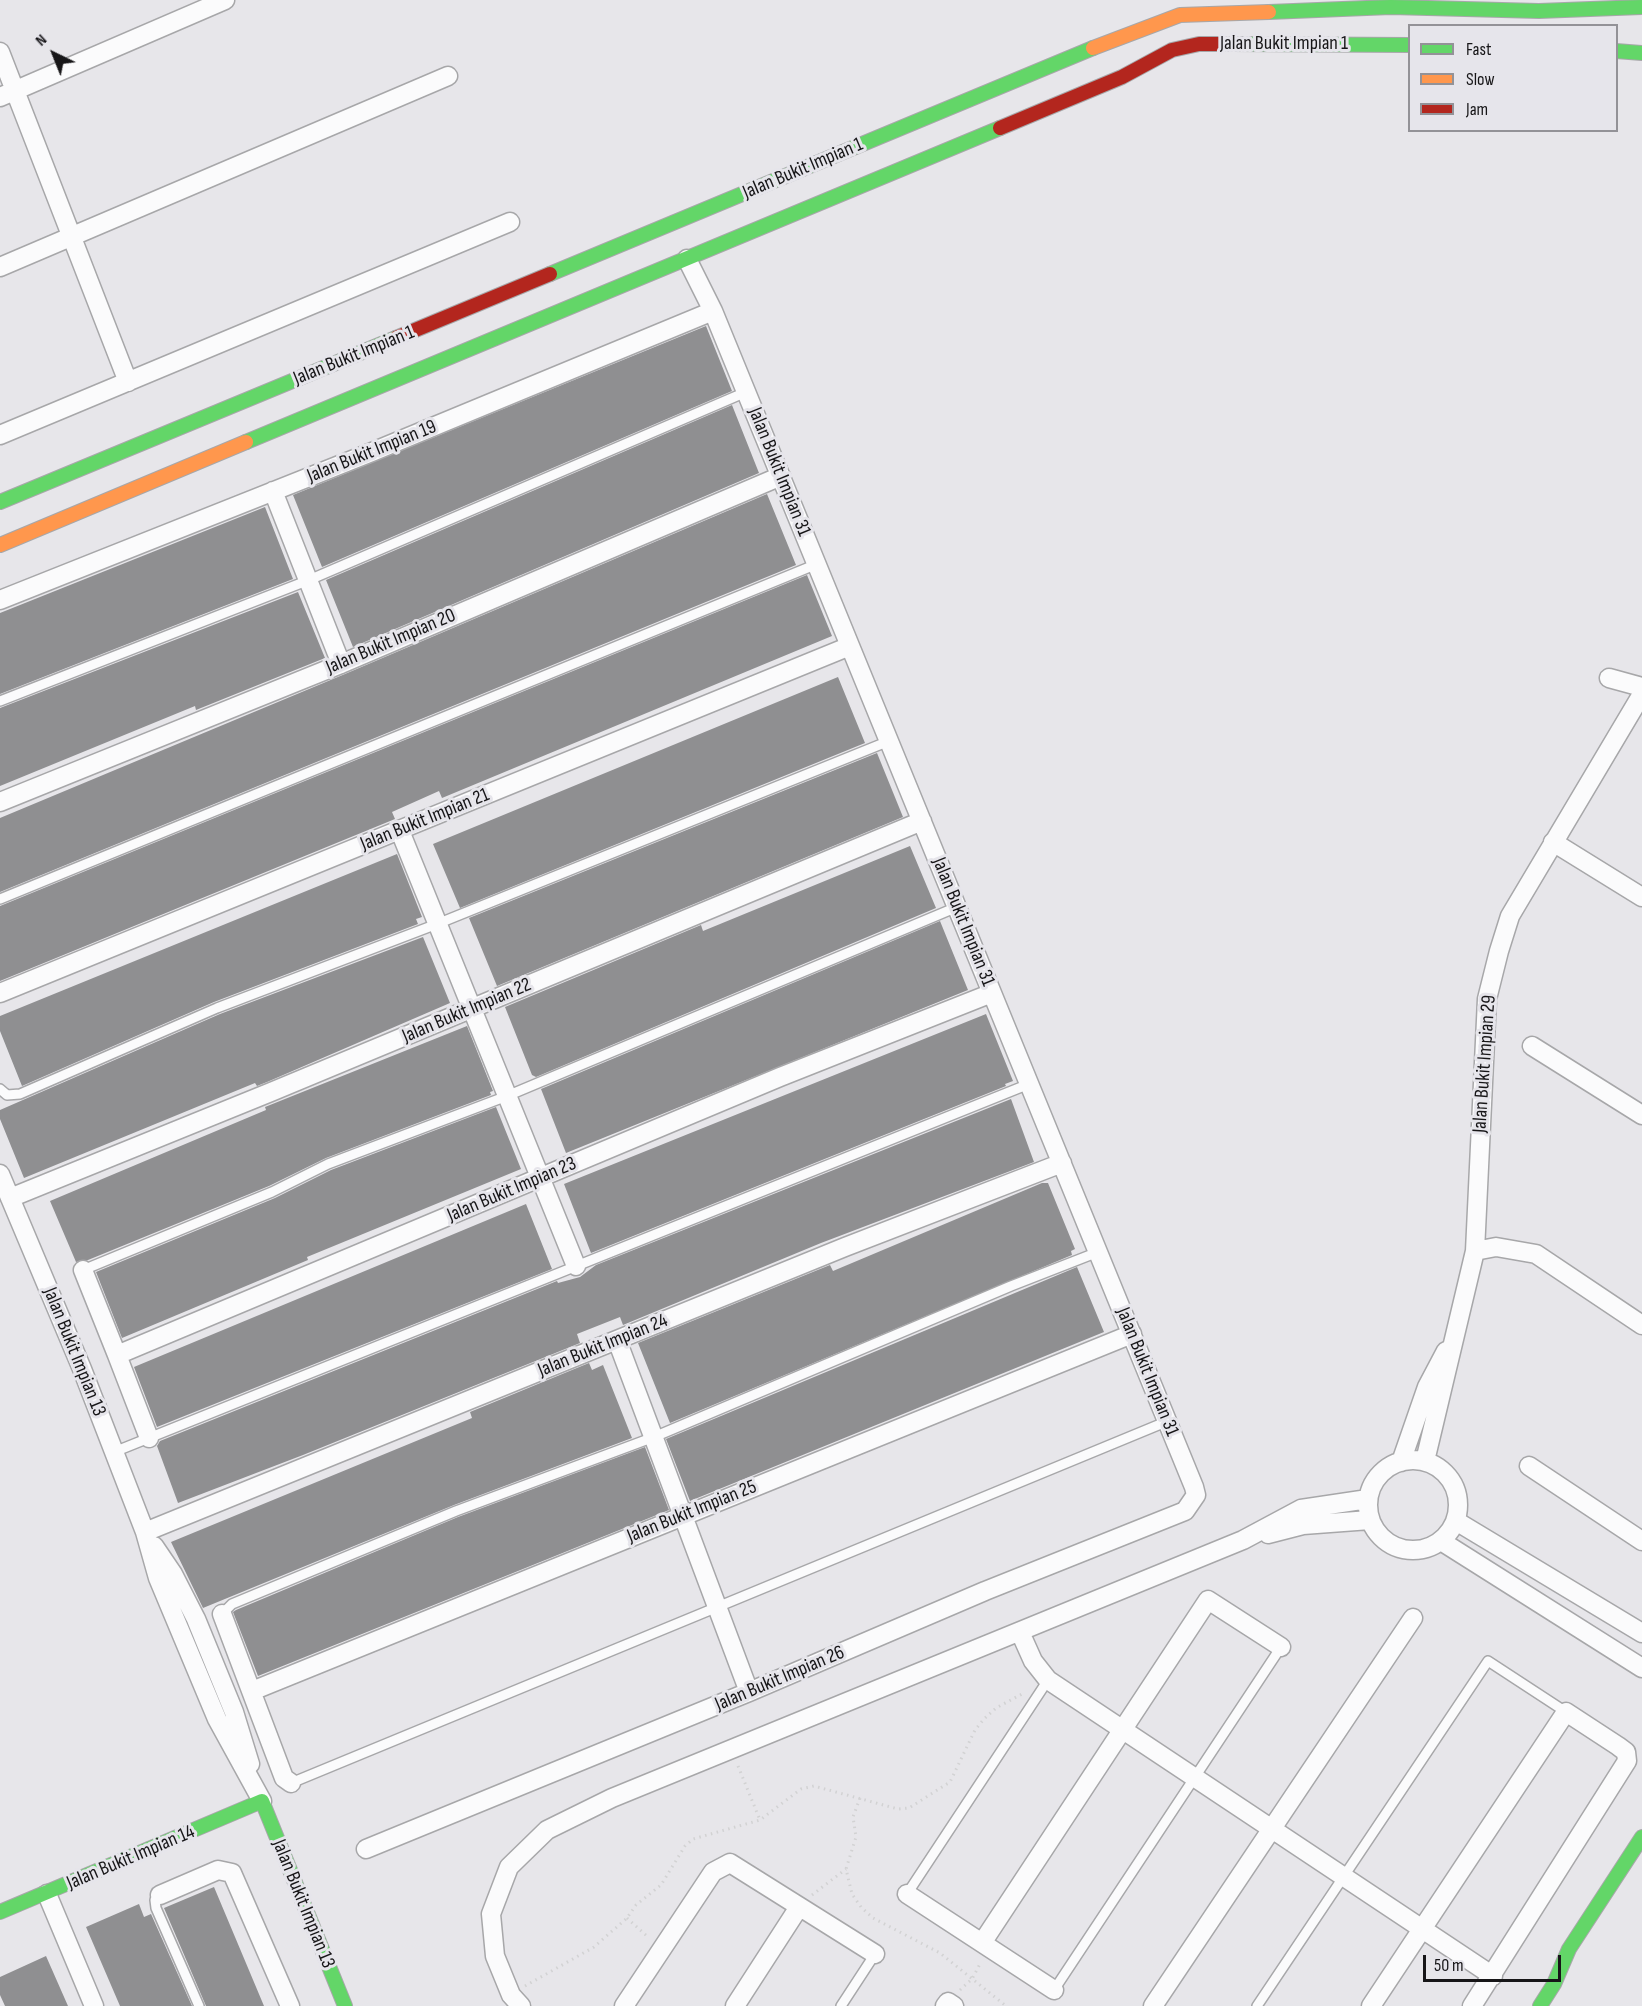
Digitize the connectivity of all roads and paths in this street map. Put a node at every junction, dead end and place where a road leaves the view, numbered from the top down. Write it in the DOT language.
graph roads {
  1 [pos="225,0"];
  2 [pos="1642,7"];
  3 [pos="1408,45"];
  4 [pos="1618,51"];
  5 [pos="0,52"];
  6 [pos="1642,53"];
  7 [pos="448,76"];
  8 [pos="7,94"];
  9 [pos="723,203"];
  10 [pos="510,222"];
  11 [pos="71,237"];
  12 [pos="632,241"];
  13 [pos="687,259"];
  14 [pos="0,267"];
  15 [pos="713,311"];
  16 [pos="128,382"];
  17 [pos="746,392"];
  18 [pos="0,435"];
  19 [pos="781,476"];
  20 [pos="273,491"];
  21 [pos="0,502"];
  22 [pos="0,545"];
  23 [pos="817,564"];
  24 [pos="309,580"];
  25 [pos="0,600"];
  26 [pos="850,646"];
  27 [pos="341,664"];
  28 [pos="1609,678"];
  29 [pos="1642,687"];
  30 [pos="1642,694"];
  31 [pos="0,701"];
  32 [pos="889,741"];
  33 [pos="0,802"];
  34 [pos="922,821"];
  35 [pos="400,831"];
  36 [pos="1553,842"];
  37 [pos="1642,897"];
  38 [pos="0,899"];
  39 [pos="957,907"];
  40 [pos="437,924"];
  41 [pos="0,993"];
  42 [pos="992,993"];
  43 [pos="472,1009"];
  44 [pos="1532,1046"];
  45 [pos="1029,1084"];
  46 [pos="0,1089"];
  47 [pos="507,1096"];
  48 [pos="1642,1115"];
  49 [pos="1062,1163"];
  50 [pos="0,1174"];
  51 [pos="540,1178"];
  52 [pos="10,1198"];
  53 [pos="1475,1251"];
  54 [pos="1098,1252"];
  55 [pos="576,1266"];
  56 [pos="83,1270"];
  57 [pos="1642,1325"];
  58 [pos="1458,1328"];
  59 [pos="1132,1334"];
  60 [pos="617,1340"];
  61 [pos="117,1355"];
  62 [pos="1168,1421"];
  63 [pos="654,1437"];
  64 [pos="149,1438"];
  65 [pos="114,1452"];
  66 [pos="1425,1461"];
  67 [pos="1401,1462"];
  68 [pos="1529,1466"];
  69 [pos="1368,1499"];
  70 [pos="1192,1505"];
  71 [pos="684,1515"];
  72 [pos="1370,1520"];
  73 [pos="1456,1521"];
  74 [pos="145,1532"];
  75 [pos="1243,1540"];
  76 [pos="1442,1541"];
  77 [pos="1642,1541"];
  78 [pos="1533,1566"];
  79 [pos="1521,1589"];
  80 [pos="718,1606"];
  81 [pos="1608,1612"];
  82 [pos="222,1614"];
  83 [pos="1413,1618"];
  84 [pos="1020,1632"];
  85 [pos="1642,1633"];
  86 [pos="1593,1636"];
  87 [pos="1281,1647"];
  88 [pos="1642,1668"];
  89 [pos="1048,1680"];
  90 [pos="252,1691"];
  91 [pos="749,1692"];
  92 [pos="1566,1712"];
  93 [pos="1122,1729"];
  94 [pos="731,1750"];
  95 [pos="1195,1778"];
  96 [pos="291,1783"];
  97 [pos="262,1802"];
  98 [pos="760,1820"];
  99 [pos="1272,1829"];
  100 [pos="1642,1837"];
  101 [pos="366,1848"];
  102 [pos="846,1869"];
  103 [pos="1344,1877"];
  104 [pos="47,1894"];
  105 [pos="907,1894"];
  106 [pos="160,1895"];
  107 [pos="800,1907"];
  108 [pos="0,1912"];
  109 [pos="627,1918"];
  110 [pos="1423,1929"];
  111 [pos="985,1945"];
  112 [pos="663,1947"];
  113 [pos="875,1954"];
  114 [pos="1582,1957"];
  115 [pos="1493,1976"];
  116 [pos="1554,1984"];
  117 [pos="1054,1990"];
  118 [pos="516,2001"];
  119 [pos="949,2005"];
  120 [pos="94,2006"];
  121 [pos="199,2006"];
  122 [pos="290,2006"];
  123 [pos="345,2006"];
  124 [pos="624,2006"];
  125 [pos="735,2006"];
  126 [pos="841,2006"];
  127 [pos="1153,2006"];
  128 [pos="1257,2006"];
  129 [pos="1371,2006"];
  130 [pos="1472,2006"];
  131 [pos="1540,2006"];
  1 -- 8 [label="street"];
  2 -- 9 [label="street, Jalan Bukit Impian 1"];
  3 -- 13 [label="street, Jalan Bukit Impian 1"];
  4 -- 6 [label="street"];
  5 -- 8 [label="street"];
  7 -- 11 [label="street"];
  8 -- 11 [label="street"];
  9 -- 12 [label="street, Jalan Bukit Impian 1"];
  9 -- 13 [label="street"];
  10 -- 16 [label="street"];
  11 -- 14 [label="street"];
  11 -- 16 [label="street"];
  12 -- 13 [label="street"];
  12 -- 21 [label="street, Jalan Bukit Impian 1"];
  13 -- 15 [label="street"];
  13 -- 22 [label="street, Jalan Bukit Impian 1"];
  15 -- 17 [label="street, Jalan Bukit Impian 31"];
  15 -- 20 [label="street, Jalan Bukit Impian 19"];
  16 -- 18 [label="street"];
  17 -- 19 [label="street, Jalan Bukit Impian 31"];
  17 -- 24 [label="lane"];
  19 -- 23 [label="street, Jalan Bukit Impian 31"];
  19 -- 27 [label="street, Jalan Bukit Impian 20"];
  20 -- 24 [label="street"];
  20 -- 25 [label="street, Jalan Bukit Impian 19"];
  23 -- 26 [label="street, Jalan Bukit Impian 31"];
  23 -- 38 [label="lane"];
  24 -- 27 [label="street"];
  24 -- 31 [label="lane"];
  26 -- 32 [label="street, Jalan Bukit Impian 31"];
  26 -- 35 [label="street, Jalan Bukit Impian 21"];
  27 -- 33 [label="street, Jalan Bukit Impian 20"];
  28 -- 29 [label="street"];
  30 -- 36 [label="street, Jalan Bukit Impian 29"];
  32 -- 34 [label="street, Jalan Bukit Impian 31"];
  32 -- 40 [label="lane"];
  34 -- 39 [label="street, Jalan Bukit Impian 31"];
  34 -- 43 [label="street, Jalan Bukit Impian 22"];
  35 -- 40 [label="street"];
  35 -- 41 [label="street, Jalan Bukit Impian 21"];
  36 -- 37 [label="street"];
  36 -- 53 [label="street, Jalan Bukit Impian 29"];
  39 -- 42 [label="street, Jalan Bukit Impian 31"];
  39 -- 47 [label="lane"];
  40 -- 43 [label="street"];
  40 -- 46 [label="lane"];
  42 -- 45 [label="street, Jalan Bukit Impian 31"];
  42 -- 51 [label="street, Jalan Bukit Impian 23"];
  43 -- 47 [label="street"];
  43 -- 52 [label="street, Jalan Bukit Impian 22"];
  44 -- 48 [label="street"];
  45 -- 49 [label="street, Jalan Bukit Impian 31"];
  45 -- 55 [label="lane"];
  47 -- 51 [label="street"];
  47 -- 56 [label="lane"];
  49 -- 54 [label="street, Jalan Bukit Impian 31"];
  49 -- 60 [label="street, Jalan Bukit Impian 24"];
  50 -- 52 [label="street, Jalan Bukit Impian 13"];
  51 -- 55 [label="street"];
  51 -- 61 [label="street, Jalan Bukit Impian 23"];
  52 -- 65 [label="street, Jalan Bukit Impian 13"];
  53 -- 57 [label="street"];
  53 -- 58 [label="street, Jalan Bukit Impian 29"];
  54 -- 59 [label="street, Jalan Bukit Impian 31"];
  54 -- 63 [label="lane"];
  55 -- 64 [label="lane"];
  56 -- 61 [label="street"];
  58 -- 66 [label="street, Jalan Bukit Impian 29"];
  58 -- 67 [label="street, Jalan Bukit Impian 29"];
  59 -- 62 [label="street, Jalan Bukit Impian 31"];
  59 -- 71 [label="street, Jalan Bukit Impian 25"];
  60 -- 63 [label="street"];
  60 -- 74 [label="street, Jalan Bukit Impian 24"];
  61 -- 64 [label="street"];
  62 -- 70 [label="street, Jalan Bukit Impian 31"];
  62 -- 80 [label="lane"];
  63 -- 71 [label="street"];
  63 -- 82 [label="lane"];
  64 -- 65 [label="lane"];
  65 -- 74 [label="street, Jalan Bukit Impian 13"];
  66 -- 67 [label="street"];
  66 -- 73 [label="street"];
  67 -- 69 [label="street"];
  68 -- 77 [label="street"];
  69 -- 72 [label="street"];
  69 -- 75 [label="street"];
  70 -- 91 [label="street, Jalan Bukit Impian 26"];
  71 -- 80 [label="street"];
  71 -- 90 [label="street, Jalan Bukit Impian 25"];
  72 -- 75 [label="street"];
  72 -- 76 [label="street"];
  73 -- 76 [label="street"];
  73 -- 78 [label="street"];
  74 -- 97 [label="street, Jalan Bukit Impian 13"];
  75 -- 84 [label="street"];
  76 -- 79 [label="street"];
  78 -- 79 [label="street"];
  78 -- 81 [label="street"];
  79 -- 86 [label="street"];
  80 -- 91 [label="street"];
  80 -- 96 [label="lane"];
  81 -- 85 [label="street"];
  81 -- 86 [label="street"];
  82 -- 90 [label="street"];
  83 -- 99 [label="street"];
  84 -- 89 [label="street"];
  84 -- 94 [label="street"];
  86 -- 88 [label="street"];
  87 -- 93 [label="street"];
  87 -- 95 [label="lane"];
  89 -- 93 [label="street"];
  89 -- 98 [label="path"];
  89 -- 105 [label="lane"];
  90 -- 96 [label="street"];
  91 -- 101 [label="street, Jalan Bukit Impian 26"];
  92 -- 103 [label="lane"];
  92 -- 110 [label="street"];
  92 -- 115 [label="street"];
  93 -- 95 [label="street"];
  93 -- 111 [label="street"];
  94 -- 98 [label="path"];
  94 -- 118 [label="street"];
  95 -- 99 [label="street"];
  95 -- 117 [label="lane"];
  97 -- 104 [label="street, Jalan Bukit Impian 14"];
  97 -- 123 [label="street, Jalan Bukit Impian 13"];
  98 -- 109 [label="path"];
  99 -- 103 [label="street"];
  99 -- 127 [label="street"];
  100 -- 116 [label="street"];
  102 -- 107 [label="path"];
  103 -- 110 [label="street"];
  103 -- 128 [label="lane"];
  104 -- 108 [label="street, Jalan Bukit Impian 14"];
  104 -- 120 [label="street"];
  105 -- 111 [label="street"];
  106 -- 121 [label="lane"];
  106 -- 122 [label="street"];
  107 -- 112 [label="street"];
  107 -- 113 [label="street"];
  107 -- 125 [label="street"];
  109 -- 112 [label="path"];
  109 -- 118 [label="path"];
  110 -- 115 [label="street"];
  110 -- 129 [label="street"];
  111 -- 117 [label="street"];
  111 -- 119 [label="path"];
  112 -- 124 [label="street"];
  113 -- 126 [label="lane"];
  114 -- 116 [label="street"];
  115 -- 130 [label="street"];
  116 -- 131 [label="street"];
}
